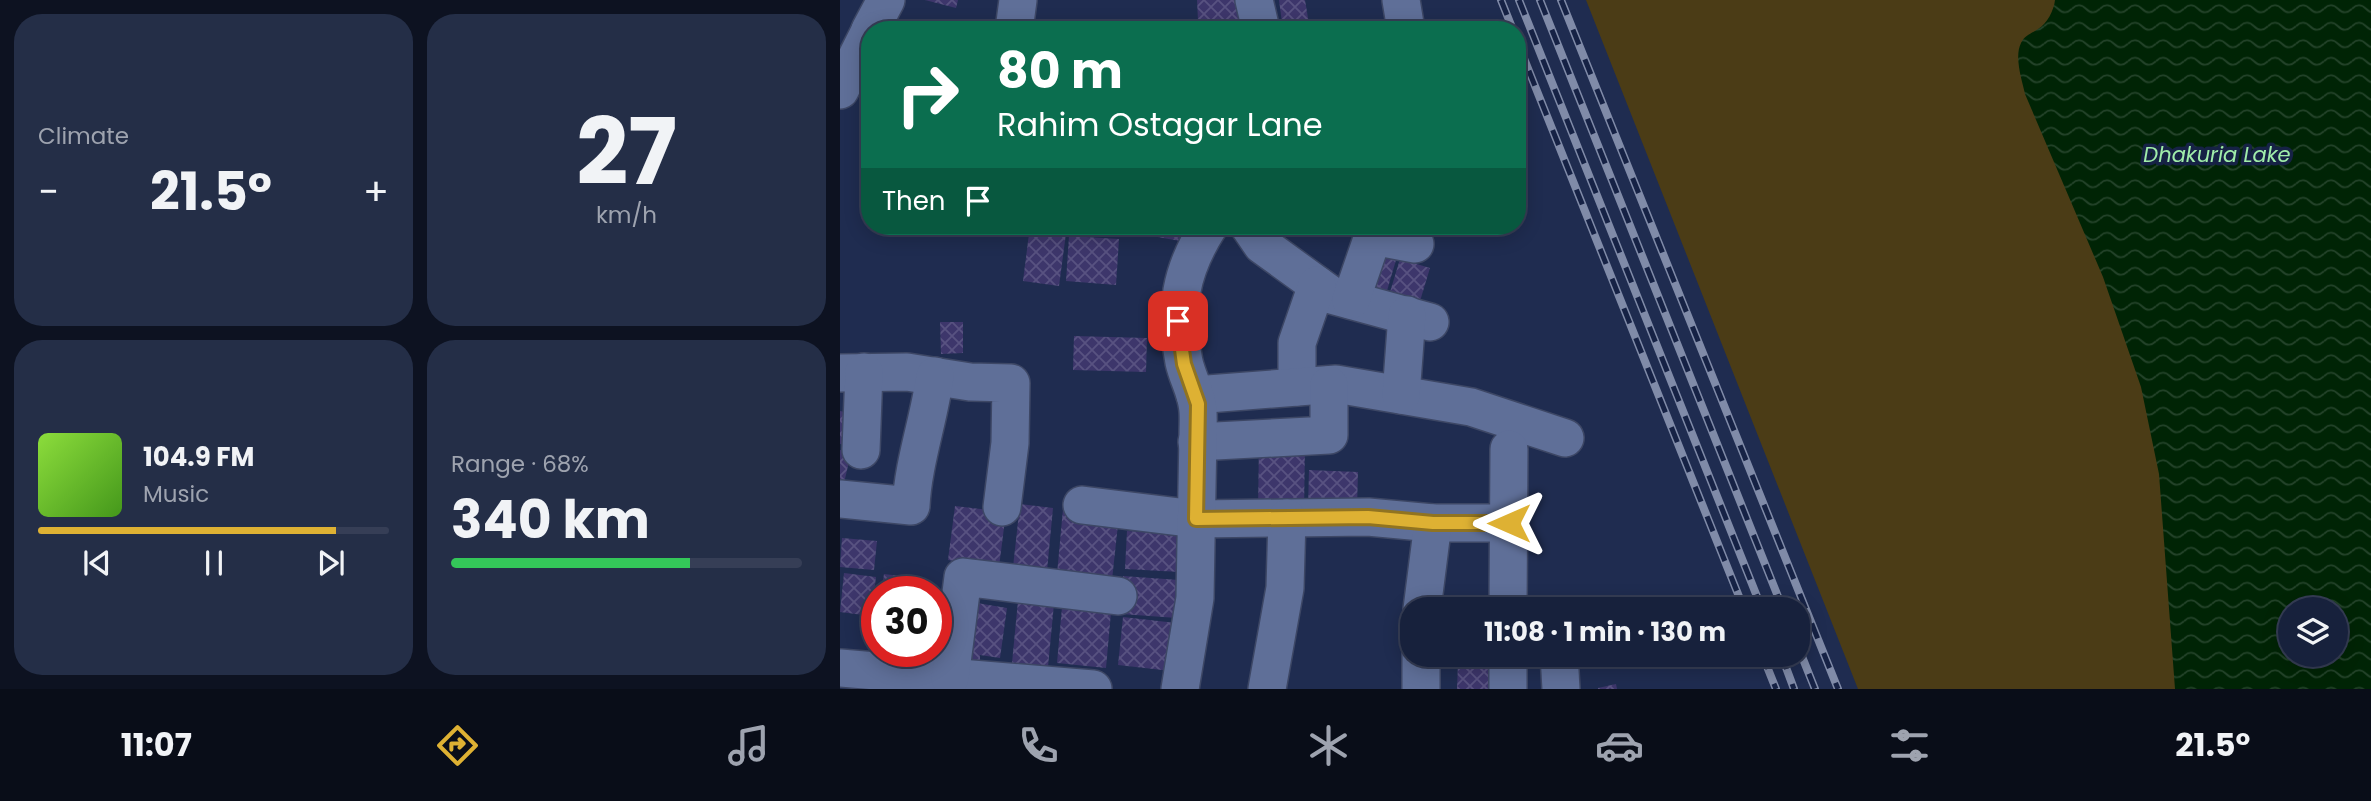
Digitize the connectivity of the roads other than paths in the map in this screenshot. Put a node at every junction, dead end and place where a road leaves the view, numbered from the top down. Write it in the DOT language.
graph roads {
  1 [pos="886,0"];
  2 [pos="1018,0"];
  3 [pos="1254,0"];
  4 [pos="1401,0"];
  5 [pos="875,21"];
  6 [pos="1015,21"];
  7 [pos="1259,21"];
  8 [pos="1404,21"];
  9 [pos="861,48"];
  10 [pos="840,90"];
  11 [pos="1203,235"];
  12 [pos="1255,235"];
  13 [pos="1415,244"];
  14 [pos="1317,285"];
  15 [pos="1351,300"];
  16 [pos="852,373"];
  17 [pos="935,376"];
  18 [pos="1313,386"];
  19 [pos="1195,395"];
  20 [pos="1401,395"];
  21 [pos="1565,438"];
  22 [pos="1197,442"];
  23 [pos="1509,449"];
  24 [pos="861,450"];
  25 [pos="840,499"];
  26 [pos="1082,505"];
  27 [pos="1002,507"];
  28 [pos="1287,518"];
  29 [pos="1196,519"];
  30 [pos="1433,523"];
  31 [pos="1509,523"];
  32 [pos="1118,596"];
  33 [pos="1424,597"];
  34 [pos="1508,597"];
  35 [pos="1421,667"];
  36 [pos="1508,667"];
  37 [pos="1560,667"];
  38 [pos="840,668"];
  39 [pos="955,682"];
  40 [pos="1093,689"];
  41 [pos="1180,689"];
  42 [pos="1267,689"];
  43 [pos="1421,689"];
  44 [pos="1508,689"];
  45 [pos="1561,689"];
  1 -- 5 [label="street"];
  2 -- 6 [label="street"];
  3 -- 7 [label="street"];
  4 -- 8 [label="street"];
  9 -- 10 [label="street"];
  11 -- 19 [label="street"];
  12 -- 14 [label="street"];
  13 -- 15 [label="street"];
  14 -- 15 [label="street"];
  14 -- 18 [label="street"];
  15 -- 20 [label="street"];
  16 -- 17 [label="street"];
  16 -- 24 [label="street"];
  17 -- 25 [label="street"];
  17 -- 27 [label="street"];
  18 -- 19 [label="street"];
  18 -- 20 [label="street"];
  18 -- 22 [label="street"];
  19 -- 22 [label="street"];
  20 -- 21 [label="street"];
  22 -- 29 [label="street"];
  23 -- 31 [label="street"];
  26 -- 29 [label="street"];
  28 -- 29 [label="street"];
  28 -- 30 [label="street"];
  28 -- 42 [label="street"];
  29 -- 41 [label="street"];
  30 -- 31 [label="street"];
  30 -- 33 [label="street"];
  31 -- 34 [label="street"];
  32 -- 39 [label="street"];
  35 -- 43 [label="street"];
  36 -- 44 [label="street"];
  37 -- 45 [label="street"];
  38 -- 39 [label="street"];
  39 -- 40 [label="street"];
}
